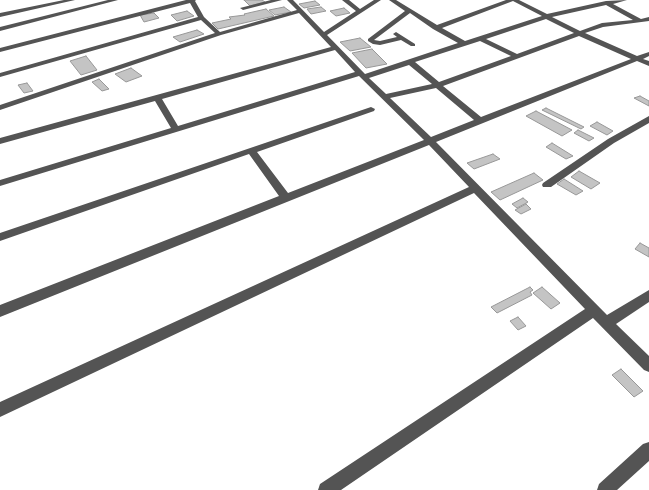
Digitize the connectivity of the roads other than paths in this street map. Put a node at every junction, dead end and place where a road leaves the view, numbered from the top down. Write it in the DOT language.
graph roads {
  1 [pos="72,0"];
  2 [pos="115,0"];
  3 [pos="158,0"];
  4 [pos="192,0"];
  5 [pos="279,0"];
  6 [pos="290,0"];
  7 [pos="345,0"];
  8 [pos="378,0"];
  9 [pos="392,0"];
  10 [pos="511,0"];
  11 [pos="515,0"];
  12 [pos="624,0"];
  13 [pos="61,2"];
  14 [pos="606,3"];
  15 [pos="164,6"];
  16 [pos="243,8"];
  17 [pos="71,11"];
  18 [pos="301,11"];
  19 [pos="409,11"];
  20 [pos="360,12"];
  21 [pos="0,16"];
  22 [pos="548,16"];
  23 [pos="202,18"];
  24 [pos="649,19"];
  25 [pos="640,21"];
  26 [pos="386,28"];
  27 [pos="436,28"];
  28 [pos="0,29"];
  29 [pos="579,33"];
  30 [pos="220,34"];
  31 [pos="322,35"];
  32 [pos="402,38"];
  33 [pos="481,39"];
  34 [pos="464,44"];
  35 [pos="413,45"];
  36 [pos="336,48"];
  37 [pos="0,50"];
  38 [pos="649,54"];
  39 [pos="517,56"];
  40 [pos="638,59"];
  41 [pos="410,62"];
  42 [pos="649,64"];
  43 [pos="0,75"];
  44 [pos="362,75"];
  45 [pos="438,85"];
  46 [pos="157,96"];
  47 [pos="385,97"];
  48 [pos="0,108"];
  49 [pos="371,109"];
  50 [pos="649,119"];
  51 [pos="481,121"];
  52 [pos="176,129"];
  53 [pos="429,140"];
  54 [pos="0,141"];
  55 [pos="251,150"];
  56 [pos="0,183"];
  57 [pos="547,185"];
  58 [pos="476,188"];
  59 [pos="286,198"];
  60 [pos="0,237"];
  61 [pos="649,295"];
  62 [pos="594,310"];
  63 [pos="0,311"];
  64 [pos="606,323"];
  65 [pos="649,365"];
  66 [pos="0,410"];
  67 [pos="649,450"];
  68 [pos="326,490"];
  69 [pos="605,490"];
  1 -- 13 [label="street"];
  2 -- 17 [label="street"];
  3 -- 15 [label="street"];
  4 -- 15 [label="street"];
  4 -- 23 [label="street"];
  5 -- 16 [label="street"];
  6 -- 18 [label="street"];
  7 -- 20 [label="street"];
  8 -- 20 [label="street"];
  9 -- 19 [label="street"];
  10 -- 27 [label="street"];
  11 -- 22 [label="street"];
  12 -- 14 [label="street"];
  13 -- 17 [label="street"];
  13 -- 21 [label="street"];
  14 -- 22 [label="street"];
  14 -- 25 [label="street"];
  15 -- 37 [label="street"];
  17 -- 28 [label="street"];
  18 -- 30 [label="street"];
  18 -- 31 [label="street"];
  19 -- 26 [label="street"];
  19 -- 27 [label="street"];
  20 -- 31 [label="street"];
  22 -- 29 [label="street"];
  22 -- 33 [label="street"];
  23 -- 30 [label="street"];
  23 -- 43 [label="street"];
  24 -- 25 [label="street"];
  25 -- 29 [label="street"];
  26 -- 32 [label="street"];
  26 -- 32 [label="street"];
  27 -- 34 [label="street"];
  29 -- 39 [label="street"];
  29 -- 40 [label="street"];
  30 -- 48 [label="street"];
  31 -- 36 [label="street"];
  32 -- 35 [label="street"];
  33 -- 34 [label="street"];
  33 -- 39 [label="street"];
  34 -- 41 [label="street"];
  36 -- 44 [label="street"];
  36 -- 46 [label="street"];
  38 -- 40 [label="street"];
  39 -- 45 [label="street"];
  40 -- 42 [label="street"];
  40 -- 51 [label="street"];
  41 -- 44 [label="street"];
  41 -- 45 [label="street"];
  44 -- 47 [label="street"];
  44 -- 52 [label="street"];
  45 -- 47 [label="street"];
  45 -- 51 [label="street"];
  46 -- 52 [label="street"];
  46 -- 54 [label="street"];
  47 -- 53 [label="street"];
  49 -- 55 [label="street"];
  50 -- 57 [label="street"];
  51 -- 53 [label="street"];
  52 -- 56 [label="street"];
  53 -- 58 [label="street"];
  53 -- 59 [label="street"];
  55 -- 59 [label="street"];
  55 -- 60 [label="street"];
  58 -- 62 [label="street"];
  58 -- 66 [label="street"];
  59 -- 63 [label="street"];
  61 -- 64 [label="street"];
  62 -- 64 [label="street"];
  62 -- 68 [label="street"];
  64 -- 65 [label="street"];
  67 -- 69 [label="street"];
}
